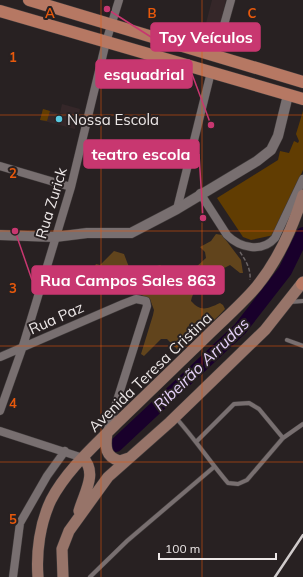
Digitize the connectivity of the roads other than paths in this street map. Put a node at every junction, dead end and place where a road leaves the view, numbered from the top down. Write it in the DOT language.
graph roads {
  1 [pos="29,0"];
  2 [pos="119,0"];
  3 [pos="231,0"];
  4 [pos="1,13"];
  5 [pos="111,25"];
  6 [pos="106,42"];
  7 [pos="215,57"];
  8 [pos="211,72"];
  9 [pos="303,82"];
  10 [pos="288,95"];
  11 [pos="303,99"];
  12 [pos="0,166"];
  13 [pos="303,178"];
  14 [pos="71,187"];
  15 [pos="200,194"];
  16 [pos="303,195"];
  17 [pos="177,209"];
  18 [pos="0,235"];
  19 [pos="55,236"];
  20 [pos="302,286"];
  21 [pos="303,301"];
  22 [pos="288,302"];
  23 [pos="287,340"];
  24 [pos="303,346"];
  25 [pos="22,349"];
  26 [pos="0,357"];
  27 [pos="0,411"];
  28 [pos="175,417"];
  29 [pos="303,424"];
  30 [pos="0,431"];
  31 [pos="107,433"];
  32 [pos="283,438"];
  33 [pos="197,441"];
  34 [pos="65,451"];
  35 [pos="131,457"];
  36 [pos="83,458"];
  37 [pos="214,467"];
  38 [pos="74,468"];
  39 [pos="88,483"];
  40 [pos="77,517"];
  41 [pos="13,577"];
  42 [pos="38,577"];
  43 [pos="63,577"];
  44 [pos="90,577"];
  1 -- 5 [label="main road"];
  2 -- 5 [label="street, Rua Zurick"];
  3 -- 7 [label="street"];
  4 -- 6 [label="main road"];
  5 -- 6 [label="street, Rua Zurick"];
  5 -- 7 [label="main road"];
  6 -- 8 [label="main road"];
  6 -- 14 [label="street, Rua Zurick"];
  7 -- 9 [label="main road"];
  8 -- 10 [label="main road"];
  8 -- 17 [label="street"];
  10 -- 11 [label="main road"];
  10 -- 15 [label="street"];
  12 -- 14 [label="street"];
  13 -- 15 [label="street"];
  14 -- 19 [label="street, Rua Zurick"];
  15 -- 17 [label="street"];
  16 -- 31 [label="main road, Avenida Teresa Cristina"];
  17 -- 19 [label="street"];
  18 -- 19 [label="street"];
  19 -- 25 [label="street, Rua Zurick"];
  20 -- 22 [label="main road"];
  21 -- 22 [label="lane"];
  22 -- 28 [label="main road"];
  23 -- 24 [label="lane"];
  25 -- 26 [label="street, Rua Paz"];
  25 -- 27 [label="street, Rua Zurick"];
  25 -- 31 [label="street, Rua Paz"];
  28 -- 33 [label="lane"];
  28 -- 35 [label="main road"];
  29 -- 32 [label="lane"];
  30 -- 34 [label="street"];
  31 -- 35 [label="main road"];
  31 -- 36 [label="main road, Avenida Teresa Cristina"];
  32 -- 33 [label="lane"];
  32 -- 37 [label="lane"];
  33 -- 37 [label="lane"];
  34 -- 36 [label="street"];
  34 -- 41 [label="street"];
  35 -- 40 [label="main road"];
  36 -- 38 [label="main road, Avenida Teresa Cristina"];
  36 -- 39 [label="main road"];
  37 -- 44 [label="lane"];
  38 -- 39 [label="main road"];
  38 -- 42 [label="main road, Avenida Teresa Cristina"];
  39 -- 40 [label="main road"];
  40 -- 43 [label="main road"];
}
